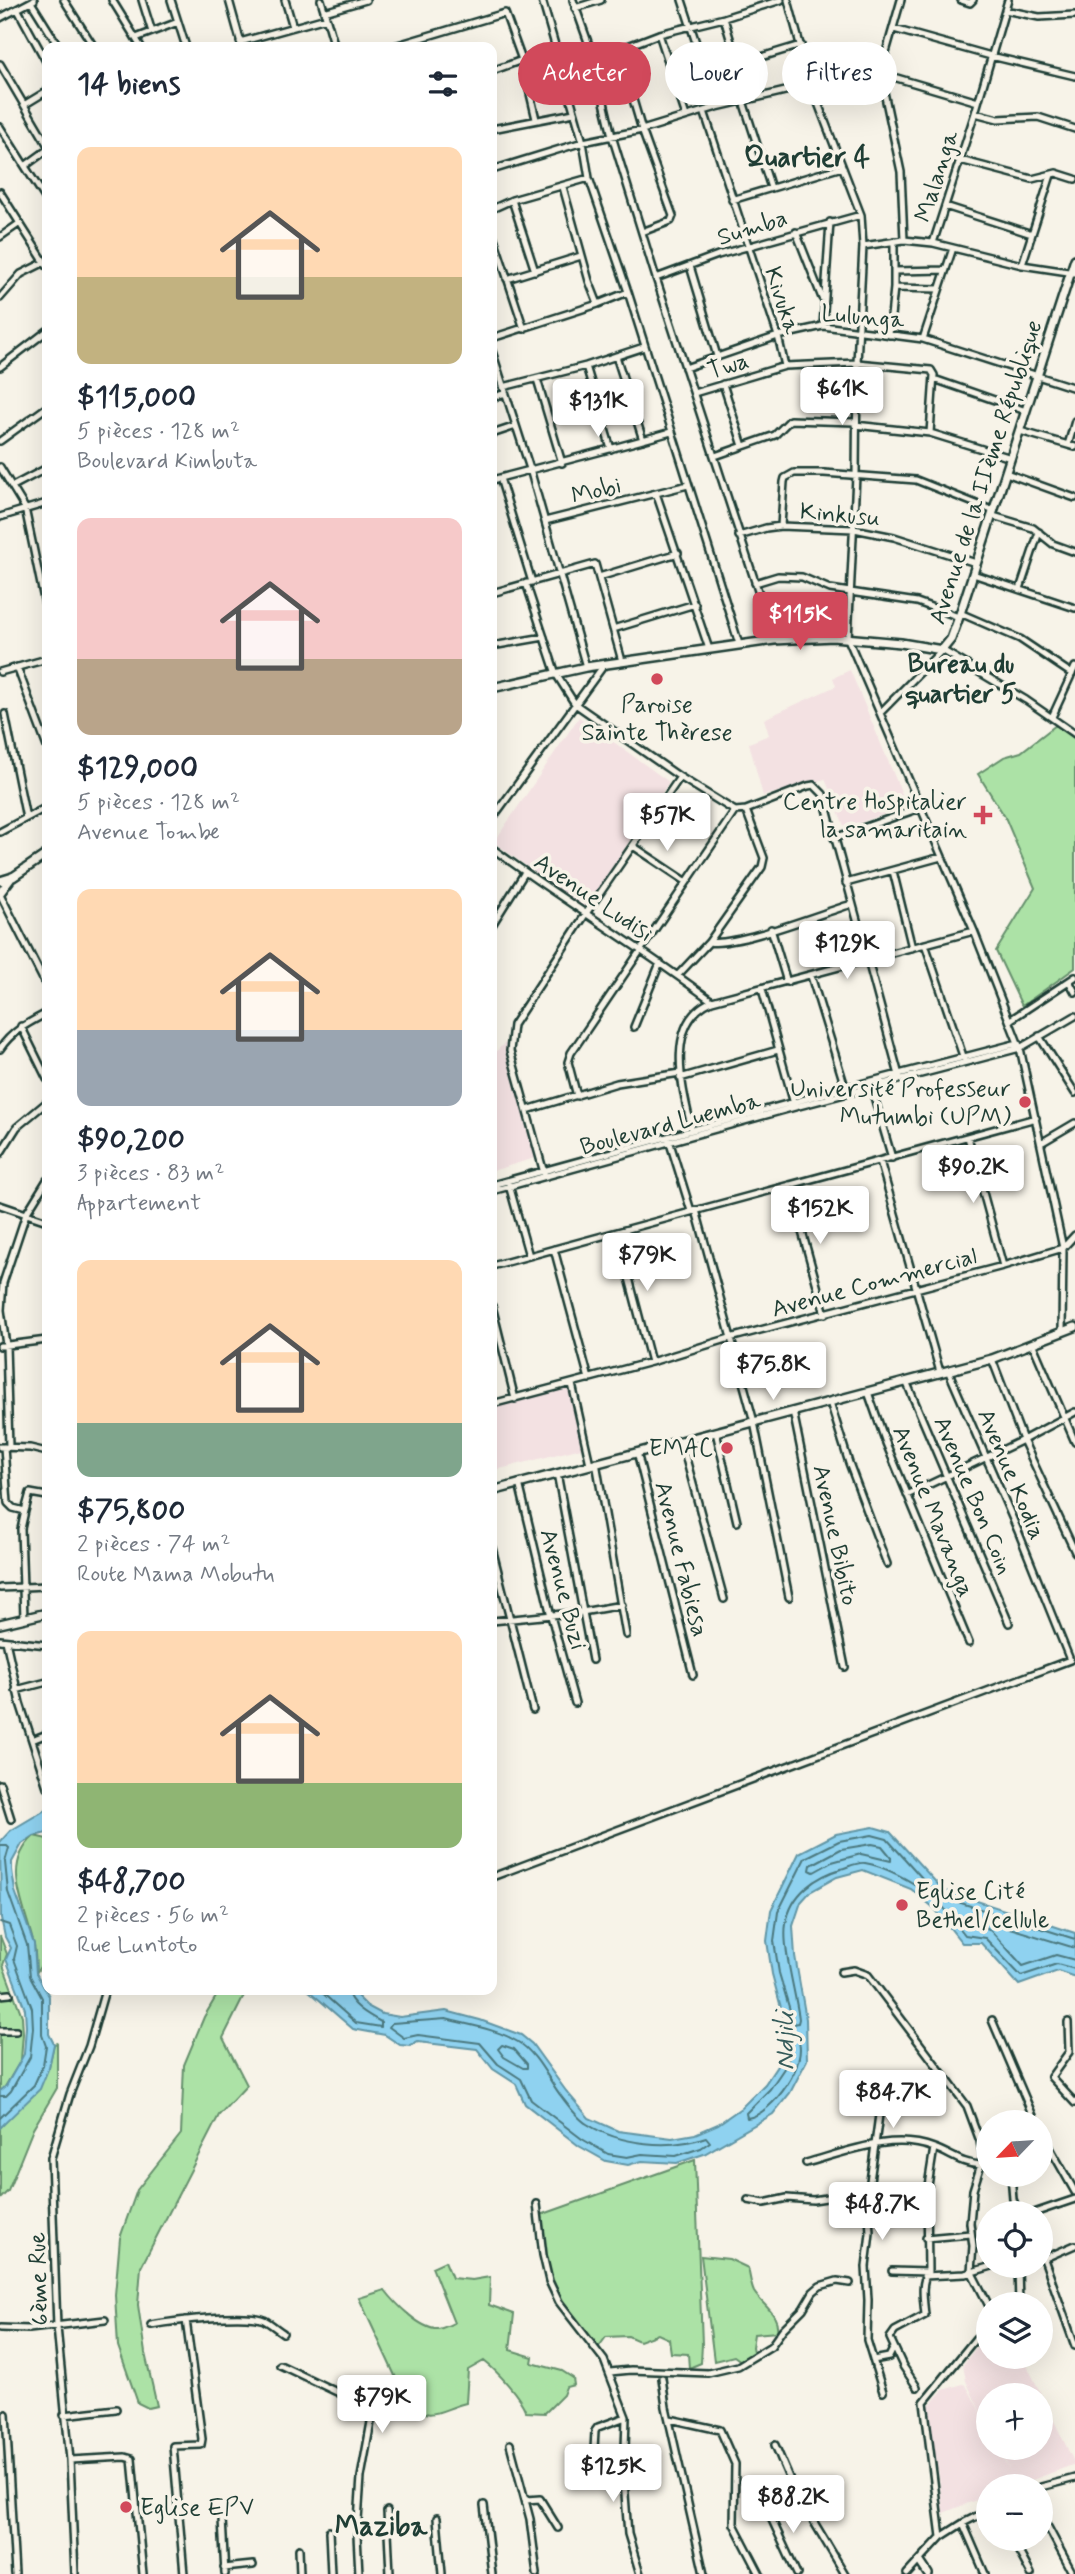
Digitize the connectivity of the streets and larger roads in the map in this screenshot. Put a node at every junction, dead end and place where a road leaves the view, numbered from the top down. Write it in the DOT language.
graph roads {
  1 [pos="65,0"];
  2 [pos="112,0"];
  3 [pos="142,0"];
  4 [pos="171,0"];
  5 [pos="229,0"];
  6 [pos="285,0"];
  7 [pos="321,0"];
  8 [pos="366,0"];
  9 [pos="542,0"];
  10 [pos="573,0"];
  11 [pos="601,0"];
  12 [pos="682,0"];
  13 [pos="781,0"];
  14 [pos="788,0"];
  15 [pos="901,0"];
  16 [pos="961,0"];
  17 [pos="1007,0"];
  18 [pos="33,1"];
  19 [pos="972,1"];
  20 [pos="355,2"];
  21 [pos="575,8"];
  22 [pos="18,10"];
  23 [pos="1005,10"];
  24 [pos="325,15"];
  25 [pos="1075,15"];
  26 [pos="0,18"];
  27 [pos="724,18"];
  28 [pos="177,22"];
  29 [pos="689,25"];
  30 [pos="292,27"];
  31 [pos="894,29"];
  32 [pos="152,32"];
  33 [pos="659,34"];
  34 [pos="136,38"];
  35 [pos="56,42"];
  36 [pos="91,42"];
  37 [pos="138,42"];
  38 [pos="184,42"];
  39 [pos="240,42"];
  40 [pos="250,42"];
  41 [pos="333,42"];
  42 [pos="408,42"];
  43 [pos="588,42"];
  44 [pos="637,42"];
  45 [pos="731,42"];
  46 [pos="800,42"];
  47 [pos="890,42"];
  48 [pos="518,49"];
  49 [pos="42,54"];
  50 [pos="992,56"];
  51 [pos="518,61"];
  52 [pos="0,64"];
  53 [pos="497,69"];
  54 [pos="1075,76"];
  55 [pos="897,78"];
  56 [pos="42,93"];
  57 [pos="978,102"];
  58 [pos="24,105"];
  59 [pos="533,105"];
  60 [pos="605,105"];
  61 [pos="635,105"];
  62 [pos="727,105"];
  63 [pos="747,105"];
  64 [pos="819,105"];
  65 [pos="887,105"];
  66 [pos="717,107"];
  67 [pos="704,111"];
  68 [pos="573,113"];
  69 [pos="975,113"];
  70 [pos="686,116"];
  71 [pos="536,119"];
  72 [pos="0,127"];
  73 [pos="497,127"];
  74 [pos="1075,129"];
  75 [pos="642,130"];
  76 [pos="42,136"];
  77 [pos="612,136"];
  78 [pos="583,142"];
  79 [pos="42,154"];
  80 [pos="960,160"];
  81 [pos="25,166"];
  82 [pos="842,167"];
  83 [pos="497,168"];
  84 [pos="1051,176"];
  85 [pos="589,178"];
  86 [pos="1075,179"];
  87 [pos="563,187"];
  88 [pos="771,188"];
  89 [pos="0,192"];
  90 [pos="42,193"];
  91 [pos="512,200"];
  92 [pos="732,200"];
  93 [pos="945,206"];
  94 [pos="497,207"];
  95 [pos="861,215"];
  96 [pos="830,222"];
  97 [pos="20,223"];
  98 [pos="642,232"];
  99 [pos="796,232"];
  100 [pos="1032,234"];
  101 [pos="0,237"];
  102 [pos="904,240"];
  103 [pos="894,241"];
  104 [pos="933,243"];
  105 [pos="747,246"];
  106 [pos="863,246"];
  107 [pos="497,248"];
  108 [pos="953,248"];
  109 [pos="582,256"];
  110 [pos="42,258"];
  111 [pos="1075,259"];
  112 [pos="1022,265"];
  113 [pos="42,266"];
  114 [pos="690,266"];
  115 [pos="946,270"];
  116 [pos="535,271"];
  117 [pos="894,271"];
  118 [pos="1073,272"];
  119 [pos="656,278"];
  120 [pos="507,279"];
  121 [pos="894,288"];
  122 [pos="939,289"];
  123 [pos="628,292"];
  124 [pos="0,298"];
  125 [pos="823,300"];
  126 [pos="598,304"];
  127 [pos="823,326"];
  128 [pos="524,329"];
  129 [pos="858,331"];
  130 [pos="42,335"];
  131 [pos="889,335"];
  132 [pos="778,336"];
  133 [pos="497,337"];
  134 [pos="923,339"];
  135 [pos="644,347"];
  136 [pos="616,356"];
  137 [pos="717,356"];
  138 [pos="857,363"];
  139 [pos="0,366"];
  140 [pos="586,366"];
  141 [pos="785,366"];
  142 [pos="497,367"];
  143 [pos="685,368"];
  144 [pos="1039,375"];
  145 [pos="537,379"];
  146 [pos="934,379"];
  147 [pos="723,384"];
  148 [pos="1075,388"];
  149 [pos="504,390"];
  150 [pos="694,393"];
  151 [pos="497,395"];
  152 [pos="42,411"];
  153 [pos="1026,411"];
  154 [pos="1075,421"];
  155 [pos="855,424"];
  156 [pos="516,426"];
  157 [pos="1020,431"];
  158 [pos="671,432"];
  159 [pos="497,433"];
  160 [pos="930,433"];
  161 [pos="643,440"];
  162 [pos="0,441"];
  163 [pos="1068,445"];
  164 [pos="743,446"];
  165 [pos="1075,447"];
  166 [pos="611,449"];
  167 [pos="715,456"];
  168 [pos="1011,458"];
  169 [pos="562,463"];
  170 [pos="0,467"];
  171 [pos="530,469"];
  172 [pos="42,471"];
  173 [pos="1006,474"];
  174 [pos="856,476"];
  175 [pos="500,478"];
  176 [pos="497,479"];
  177 [pos="688,485"];
  178 [pos="13,486"];
  179 [pos="656,493"];
  180 [pos="1075,498"];
  181 [pos="42,504"];
  182 [pos="24,508"];
  183 [pos="993,513"];
  184 [pos="0,517"];
  185 [pos="545,521"];
  186 [pos="781,526"];
  187 [pos="854,529"];
  188 [pos="1039,532"];
  189 [pos="739,536"];
  190 [pos="1075,552"];
  191 [pos="678,553"];
  192 [pos="976,563"];
  193 [pos="42,569"];
  194 [pos="561,573"];
  195 [pos="973,574"];
  196 [pos="599,577"];
  197 [pos="529,582"];
  198 [pos="755,583"];
  199 [pos="1020,589"];
  200 [pos="497,592"];
  201 [pos="850,592"];
  202 [pos="695,604"];
  203 [pos="1075,608"];
  204 [pos="959,615"];
  205 [pos="613,629"];
  206 [pos="544,637"];
  207 [pos="848,639"];
  208 [pos="774,640"];
  209 [pos="740,644"];
  210 [pos="497,645"];
  211 [pos="709,649"];
  212 [pos="942,650"];
  213 [pos="42,660"];
  214 [pos="622,661"];
  215 [pos="604,665"];
  216 [pos="18,667"];
  217 [pos="586,667"];
  218 [pos="1075,667"];
  219 [pos="0,673"];
  220 [pos="556,674"];
  221 [pos="1072,674"];
  222 [pos="497,687"];
  223 [pos="575,704"];
  224 [pos="880,713"];
  225 [pos="5,714"];
  226 [pos="1052,717"];
  227 [pos="42,733"];
  228 [pos="1075,734"];
  229 [pos="680,777"];
  230 [pos="920,808"];
  231 [pos="42,810"];
  232 [pos="746,810"];
  233 [pos="735,811"];
  234 [pos="497,812"];
  235 [pos="26,818"];
  236 [pos="0,832"];
  237 [pos="834,838"];
  238 [pos="633,846"];
  239 [pos="497,852"];
  240 [pos="941,857"];
  241 [pos="42,858"];
  242 [pos="893,871"];
  243 [pos="525,873"];
  244 [pos="13,877"];
  245 [pos="0,881"];
  246 [pos="687,882"];
  247 [pos="846,883"];
  248 [pos="0,894"];
  249 [pos="852,904"];
  250 [pos="585,915"];
  251 [pos="497,917"];
  252 [pos="771,929"];
  253 [pos="974,932"];
  254 [pos="709,942"];
  255 [pos="925,944"];
  256 [pos="912,948"];
  257 [pos="642,950"];
  258 [pos="868,961"];
  259 [pos="660,963"];
  260 [pos="678,975"];
  261 [pos="811,976"];
  262 [pos="42,977"];
  263 [pos="1075,977"];
  264 [pos="1069,981"];
  265 [pos="787,982"];
  266 [pos="762,989"];
  267 [pos="1075,992"];
  268 [pos="712,1002"];
  269 [pos="42,1016"];
  270 [pos="1075,1016"];
  271 [pos="1010,1020"];
  272 [pos="21,1026"];
  273 [pos="634,1027"];
  274 [pos="1039,1036"];
  275 [pos="1019,1046"];
  276 [pos="0,1049"];
  277 [pos="778,1050"];
  278 [pos="964,1059"];
  279 [pos="42,1069"];
  280 [pos="680,1075"];
  281 [pos="899,1076"];
  282 [pos="871,1084"];
  283 [pos="846,1090"];
  284 [pos="1075,1093"];
  285 [pos="576,1096"];
  286 [pos="794,1104"];
  287 [pos="42,1106"];
  288 [pos="527,1110"];
  289 [pos="1036,1118"];
  290 [pos="1075,1123"];
  291 [pos="692,1132"];
  292 [pos="968,1137"];
  293 [pos="669,1139"];
  294 [pos="1041,1143"];
  295 [pos="0,1154"];
  296 [pos="892,1158"];
  297 [pos="880,1161"];
  298 [pos="544,1173"];
  299 [pos="509,1183"];
  300 [pos="497,1184"];
  301 [pos="789,1185"];
  302 [pos="42,1188"];
  303 [pos="497,1189"];
  304 [pos="0,1205"];
  305 [pos="693,1211"];
  306 [pos="26,1214"];
  307 [pos="42,1219"];
  308 [pos="617,1232"];
  309 [pos="1075,1235"];
  310 [pos="1063,1248"];
  311 [pos="554,1249"];
  312 [pos="529,1256"];
  313 [pos="497,1265"];
  314 [pos="1003,1266"];
  315 [pos="916,1288"];
  316 [pos="1,1310"];
  317 [pos="825,1314"];
  318 [pos="1075,1327"];
  319 [pos="497,1328"];
  320 [pos="1062,1333"];
  321 [pos="730,1338"];
  322 [pos="42,1341"];
  323 [pos="3,1345"];
  324 [pos="1033,1345"];
  325 [pos="992,1359"];
  326 [pos="652,1362"];
  327 [pos="944,1371"];
  328 [pos="589,1379"];
  329 [pos="906,1381"];
  330 [pos="572,1384"];
  331 [pos="868,1392"];
  332 [pos="514,1399"];
  333 [pos="830,1402"];
  334 [pos="497,1403"];
  335 [pos="793,1411"];
  336 [pos="1075,1412"];
  337 [pos="1064,1417"];
  338 [pos="754,1422"];
  339 [pos="716,1432"];
  340 [pos="681,1440"];
  341 [pos="1023,1440"];
  342 [pos="1075,1442"];
  343 [pos="4,1447"];
  344 [pos="42,1451"];
  345 [pos="637,1451"];
  346 [pos="986,1457"];
  347 [pos="593,1463"];
  348 [pos="557,1473"];
  349 [pos="948,1475"];
  350 [pos="519,1483"];
  351 [pos="497,1490"];
  352 [pos="42,1495"];
  353 [pos="907,1495"];
  354 [pos="25,1511"];
  355 [pos="737,1522"];
  356 [pos="1075,1552"];
  357 [pos="887,1564"];
  358 [pos="497,1569"];
  359 [pos="42,1586"];
  360 [pos="0,1588"];
  361 [pos="22,1588"];
  362 [pos="789,1597"];
  363 [pos="724,1599"];
  364 [pos="622,1605"];
  365 [pos="582,1612"];
  366 [pos="42,1614"];
  367 [pos="551,1616"];
  368 [pos="24,1618"];
  369 [pos="509,1620"];
  370 [pos="497,1621"];
  371 [pos="1009,1623"];
  372 [pos="0,1624"];
  373 [pos="626,1635"];
  374 [pos="3,1640"];
  375 [pos="968,1643"];
  376 [pos="42,1644"];
  377 [pos="1072,1659"];
  378 [pos="592,1660"];
  379 [pos="845,1667"];
  380 [pos="693,1675"];
  381 [pos="42,1683"];
  382 [pos="16,1690"];
  383 [pos="575,1703"];
  384 [pos="533,1710"];
  385 [pos="42,1736"];
  386 [pos="32,1740"];
  387 [pos="42,1771"];
  388 [pos="0,1784"];
  389 [pos="11,1819"];
  390 [pos="497,1875"];
  391 [pos="841,1972"];
  392 [pos="10,1994"];
  393 [pos="0,1995"];
  394 [pos="103,1995"];
  395 [pos="992,2020"];
  396 [pos="1068,2022"];
  397 [pos="0,2031"];
  398 [pos="16,2031"];
  399 [pos="889,2088"];
  400 [pos="1075,2103"];
  401 [pos="1030,2110"];
  402 [pos="976,2130"];
  403 [pos="875,2144"];
  404 [pos="934,2148"];
  405 [pos="1054,2155"];
  406 [pos="806,2163"];
  407 [pos="976,2165"];
  408 [pos="976,2179"];
  409 [pos="1075,2192"];
  410 [pos="869,2194"];
  411 [pos="926,2197"];
  412 [pos="1075,2199"];
  413 [pos="748,2200"];
  414 [pos="537,2204"];
  415 [pos="1053,2206"];
  416 [pos="970,2234"];
  417 [pos="926,2238"];
  418 [pos="1075,2245"];
  419 [pos="1053,2255"];
  420 [pos="976,2270"];
  421 [pos="892,2271"];
  422 [pos="971,2271"];
  423 [pos="926,2274"];
  424 [pos="1050,2278"];
  425 [pos="850,2283"];
  426 [pos="982,2292"];
  427 [pos="105,2320"];
  428 [pos="186,2320"];
  429 [pos="151,2325"];
  430 [pos="57,2327"];
  431 [pos="0,2328"];
  432 [pos="282,2333"];
  433 [pos="976,2339"];
  434 [pos="1075,2346"];
  435 [pos="893,2348"];
  436 [pos="873,2360"];
  437 [pos="280,2365"];
  438 [pos="610,2372"];
  439 [pos="662,2378"];
  440 [pos="917,2387"];
  441 [pos="883,2392"];
  442 [pos="116,2409"];
  443 [pos="6,2414"];
  444 [pos="64,2415"];
  445 [pos="626,2417"];
  446 [pos="670,2419"];
  447 [pos="510,2444"];
  448 [pos="775,2445"];
  449 [pos="579,2454"];
  450 [pos="69,2460"];
  451 [pos="1075,2478"];
  452 [pos="1053,2484"];
  453 [pos="526,2500"];
  454 [pos="484,2505"];
  455 [pos="766,2507"];
  456 [pos="387,2511"];
  457 [pos="976,2516"];
  458 [pos="437,2518"];
  459 [pos="222,2519"];
  460 [pos="963,2523"];
  461 [pos="558,2528"];
  462 [pos="328,2531"];
  463 [pos="1053,2536"];
  464 [pos="941,2537"];
  465 [pos="299,2549"];
  466 [pos="1019,2551"];
  467 [pos="920,2562"];
  468 [pos="253,2565"];
  469 [pos="225,2571"];
  470 [pos="15,2574"];
  471 [pos="75,2574"];
  472 [pos="143,2574"];
  473 [pos="184,2574"];
  474 [pos="300,2574"];
  475 [pos="331,2574"];
  476 [pos="359,2574"];
  477 [pos="390,2574"];
  478 [pos="442,2574"];
  479 [pos="492,2574"];
  480 [pos="537,2574"];
  481 [pos="640,2574"];
  482 [pos="704,2574"];
  483 [pos="760,2574"];
  484 [pos="797,2574"];
  485 [pos="845,2574"];
  486 [pos="907,2574"];
  487 [pos="928,2574"];
  488 [pos="985,2574"];
  489 [pos="1031,2574"];
  490 [pos="1073,2574"];
  1 -- 36 [label="street"];
  2 -- 34 [label="street"];
  3 -- 32 [label="street"];
  4 -- 28 [label="street"];
  5 -- 39 [label="street"];
  6 -- 30 [label="street"];
  7 -- 24 [label="street"];
  8 -- 20 [label="street"];
  9 -- 68 [label="street"];
  10 -- 21 [label="street"];
  11 -- 21 [label="street"];
  12 -- 29 [label="street"];
  13 -- 27 [label="street"];
  14 -- 46 [label="street"];
  15 -- 31 [label="street"];
  16 -- 19 [label="street"];
  17 -- 23 [label="street, Malanga"];
  18 -- 22 [label="street"];
  18 -- 35 [label="street"];
  20 -- 24 [label="street"];
  21 -- 43 [label="street"];
  22 -- 26 [label="street"];
  22 -- 49 [label="street"];
  23 -- 25 [label="street"];
  23 -- 50 [label="street, Malanga"];
  24 -- 30 [label="street"];
  24 -- 41 [label="street"];
  27 -- 29 [label="street"];
  27 -- 45 [label="street"];
  28 -- 32 [label="street"];
  28 -- 38 [label="street"];
  29 -- 33 [label="street"];
  29 -- 66 [label="street"];
  30 -- 40 [label="street"];
  31 -- 47 [label="street"];
  31 -- 50 [label="street"];
  32 -- 34 [label="street"];
  33 -- 44 [label="street"];
  33 -- 70 [label="street"];
  34 -- 37 [label="street"];
  42 -- 48 [label="street"];
  50 -- 54 [label="street"];
  50 -- 57 [label="street, Malanga"];
  51 -- 53 [label="street"];
  52 -- 58 [label="street"];
  55 -- 57 [label="street"];
  56 -- 58 [label="street"];
  57 -- 69 [label="street, Malanga"];
  58 -- 76 [label="street"];
  59 -- 71 [label="street"];
  60 -- 77 [label="street"];
  61 -- 75 [label="street"];
  62 -- 66 [label="street"];
  63 -- 88 [label="street"];
  64 -- 82 [label="street"];
  65 -- 102 [label="street"];
  66 -- 67 [label="street"];
  67 -- 70 [label="street"];
  67 -- 92 [label="street, Kivuka"];
  68 -- 71 [label="street"];
  68 -- 78 [label="street"];
  69 -- 74 [label="street"];
  69 -- 80 [label="street, Malanga"];
  70 -- 75 [label="street"];
  71 -- 73 [label="street"];
  72 -- 81 [label="street"];
  75 -- 77 [label="street"];
  75 -- 98 [label="street"];
  77 -- 78 [label="street"];
  77 -- 98 [label="street"];
  78 -- 83 [label="street"];
  78 -- 85 [label="street"];
  79 -- 81 [label="street"];
  80 -- 84 [label="street"];
  80 -- 93 [label="street, Malanga"];
  81 -- 90 [label="street"];
  82 -- 88 [label="street"];
  82 -- 95 [label="street"];
  84 -- 86 [label="street"];
  84 -- 100 [label="street"];
  85 -- 87 [label="street"];
  85 -- 123 [label="street"];
  87 -- 91 [label="street"];
  87 -- 109 [label="street"];
  88 -- 92 [label="street"];
  89 -- 97 [label="street"];
  91 -- 94 [label="street"];
  91 -- 116 [label="street"];
  92 -- 105 [label="street, Kivuka"];
  93 -- 100 [label="street"];
  93 -- 104 [label="street, Malanga"];
  95 -- 96 [label="street, Sumba"];
  95 -- 106 [label="street"];
  96 -- 99 [label="street, Sumba"];
  96 -- 125 [label="street"];
  97 -- 101 [label="street"];
  97 -- 110 [label="street"];
  98 -- 119 [label="street"];
  99 -- 105 [label="street, Sumba"];
  99 -- 125 [label="street"];
  100 -- 112 [label="street"];
  102 -- 103 [label="street"];
  102 -- 104 [label="street"];
  103 -- 106 [label="street"];
  103 -- 117 [label="street"];
  104 -- 108 [label="street"];
  105 -- 114 [label="street, Sumba"];
  105 -- 132 [label="street, Kivuka"];
  106 -- 129 [label="street"];
  107 -- 120 [label="street"];
  108 -- 112 [label="street"];
  108 -- 115 [label="street"];
  109 -- 116 [label="street"];
  109 -- 126 [label="street"];
  111 -- 118 [label="street, Avenue de la IIème République"];
  112 -- 118 [label="street"];
  113 -- 124 [label="street"];
  114 -- 119 [label="street, Sumba"];
  114 -- 137 [label="street"];
  115 -- 117 [label="street"];
  115 -- 122 [label="street"];
  116 -- 120 [label="street"];
  117 -- 121 [label="street"];
  118 -- 144 [label="street, Avenue de la IIème République"];
  119 -- 143 [label="street"];
  120 -- 128 [label="street"];
  121 -- 122 [label="street"];
  121 -- 131 [label="street"];
  122 -- 134 [label="street"];
  123 -- 126 [label="street"];
  123 -- 135 [label="street"];
  125 -- 127 [label="street"];
  126 -- 128 [label="street"];
  127 -- 129 [label="street, Lulunga"];
  127 -- 132 [label="street, Lulunga"];
  128 -- 133 [label="street"];
  129 -- 131 [label="street, Lulunga"];
  129 -- 138 [label="street"];
  130 -- 139 [label="street"];
  131 -- 134 [label="street, Lulunga"];
  132 -- 137 [label="street, Lulunga"];
  132 -- 141 [label="street, Kivuka"];
  134 -- 144 [label="street, Lulunga"];
  135 -- 136 [label="street"];
  135 -- 158 [label="street"];
  136 -- 140 [label="street"];
  136 -- 161 [label="street"];
  137 -- 143 [label="street, Lulunga"];
  138 -- 141 [label="street, Twa"];
  138 -- 146 [label="street, Twa"];
  138 -- 155 [label="street"];
  140 -- 145 [label="street"];
  140 -- 166 [label="street"];
  141 -- 147 [label="street, Twa"];
  142 -- 149 [label="street"];
  143 -- 150 [label="street"];
  144 -- 148 [label="street, Lulunga"];
  144 -- 153 [label="street, Avenue de la IIème République"];
  145 -- 149 [label="street"];
  145 -- 169 [label="street"];
  146 -- 153 [label="street"];
  146 -- 160 [label="street"];
  147 -- 150 [label="street, Twa"];
  147 -- 164 [label="street"];
  149 -- 151 [label="street"];
  149 -- 156 [label="street"];
  150 -- 167 [label="street"];
  152 -- 162 [label="street"];
  153 -- 157 [label="street, Avenue de la IIème République"];
  154 -- 163 [label="street"];
  155 -- 160 [label="street"];
  155 -- 164 [label="street"];
  155 -- 174 [label="street"];
  156 -- 159 [label="street"];
  156 -- 171 [label="street"];
  157 -- 163 [label="street"];
  157 -- 168 [label="street, Avenue de la IIème République"];
  158 -- 161 [label="street"];
  158 -- 177 [label="street"];
  160 -- 168 [label="street"];
  161 -- 166 [label="street"];
  163 -- 165 [label="street"];
  164 -- 167 [label="street"];
  166 -- 169 [label="street"];
  167 -- 189 [label="street"];
  168 -- 173 [label="street, Avenue de la IIème République"];
  169 -- 171 [label="street"];
  170 -- 178 [label="street"];
  171 -- 175 [label="street"];
  171 -- 185 [label="street"];
  172 -- 178 [label="street"];
  173 -- 180 [label="street"];
  173 -- 183 [label="street, Avenue de la IIème République"];
  174 -- 183 [label="street"];
  174 -- 186 [label="street"];
  174 -- 187 [label="street"];
  175 -- 176 [label="street"];
  175 -- 197 [label="street"];
  177 -- 179 [label="street, Mobi"];
  177 -- 209 [label="street"];
  178 -- 182 [label="street"];
  179 -- 185 [label="street, Mobi"];
  179 -- 191 [label="street, Mobi"];
  181 -- 182 [label="street"];
  182 -- 184 [label="street"];
  182 -- 193 [label="street"];
  183 -- 188 [label="street"];
  183 -- 192 [label="street, Avenue de la IIème République"];
  185 -- 194 [label="street"];
  186 -- 187 [label="street, Kinkusu"];
  186 -- 189 [label="street, Kinkusu"];
  187 -- 192 [label="street, Kinkusu"];
  187 -- 201 [label="street"];
  188 -- 190 [label="street"];
  188 -- 199 [label="street"];
  189 -- 198 [label="street"];
  191 -- 196 [label="street"];
  191 -- 202 [label="street, Mobi"];
  192 -- 195 [label="street, Avenue de la IIème République"];
  194 -- 196 [label="street"];
  194 -- 197 [label="street"];
  194 -- 217 [label="street"];
  195 -- 199 [label="street"];
  195 -- 204 [label="street, Avenue de la IIème République"];
  196 -- 205 [label="street"];
  197 -- 200 [label="street"];
  197 -- 206 [label="street"];
  198 -- 201 [label="street"];
  198 -- 208 [label="street"];
  199 -- 203 [label="street"];
  201 -- 204 [label="street"];
  201 -- 207 [label="street"];
  202 -- 205 [label="street"];
  202 -- 211 [label="street, Mobi"];
  204 -- 212 [label="street, Avenue de la IIème République"];
  204 -- 221 [label="street"];
  205 -- 214 [label="street"];
  206 -- 210 [label="street"];
  206 -- 220 [label="street"];
  207 -- 208 [label="street"];
  207 -- 212 [label="street"];
  207 -- 224 [label="street"];
  208 -- 209 [label="street"];
  209 -- 211 [label="street"];
  211 -- 214 [label="street"];
  212 -- 224 [label="street, Avenue de la IIème République"];
  212 -- 226 [label="street"];
  213 -- 216 [label="street"];
  214 -- 215 [label="street"];
  215 -- 217 [label="street"];
  215 -- 223 [label="street"];
  216 -- 219 [label="street"];
  216 -- 227 [label="street"];
  217 -- 220 [label="street"];
  218 -- 221 [label="street"];
  220 -- 222 [label="street"];
  220 -- 223 [label="street"];
  221 -- 226 [label="street"];
  223 -- 229 [label="street"];
  223 -- 234 [label="street"];
  224 -- 230 [label="street"];
  225 -- 235 [label="street"];
  226 -- 228 [label="street"];
  229 -- 233 [label="street"];
  229 -- 238 [label="street"];
  230 -- 237 [label="street"];
  230 -- 240 [label="street"];
  231 -- 235 [label="street"];
  232 -- 233 [label="street"];
  232 -- 237 [label="street"];
  232 -- 254 [label="street"];
  233 -- 246 [label="street"];
  235 -- 236 [label="street"];
  237 -- 247 [label="street"];
  238 -- 246 [label="street"];
  238 -- 250 [label="street"];
  239 -- 243 [label="street, Avenue Ludisi"];
  240 -- 242 [label="street"];
  240 -- 253 [label="street"];
  241 -- 244 [label="street"];
  242 -- 247 [label="street"];
  242 -- 256 [label="street"];
  243 -- 250 [label="street, Avenue Ludisi"];
  243 -- 251 [label="street"];
  244 -- 245 [label="street"];
  244 -- 248 [label="street"];
  246 -- 257 [label="street"];
  247 -- 249 [label="street"];
  248 -- 262 [label="street"];
  249 -- 252 [label="street"];
  249 -- 258 [label="street"];
  250 -- 257 [label="street, Avenue Ludisi"];
  250 -- 288 [label="street"];
  252 -- 254 [label="street"];
  252 -- 265 [label="street"];
  253 -- 255 [label="street"];
  253 -- 271 [label="street"];
  254 -- 260 [label="street"];
  255 -- 256 [label="street"];
  255 -- 278 [label="street"];
  256 -- 258 [label="street"];
  257 -- 259 [label="street, Avenue Ludisi"];
  257 -- 285 [label="street"];
  258 -- 261 [label="street"];
  258 -- 281 [label="street"];
  259 -- 260 [label="street, Avenue Ludisi"];
  259 -- 273 [label="street"];
  260 -- 268 [label="street, Avenue Ludisi"];
  261 -- 265 [label="street"];
  261 -- 283 [label="street"];
  263 -- 264 [label="street"];
  264 -- 267 [label="street"];
  264 -- 271 [label="street"];
  265 -- 266 [label="street"];
  266 -- 268 [label="street"];
  266 -- 277 [label="street"];
  268 -- 280 [label="street"];
  269 -- 272 [label="street"];
  270 -- 274 [label="street, Boulevard Luemba"];
  271 -- 275 [label="street"];
  272 -- 276 [label="street"];
  272 -- 279 [label="street"];
  274 -- 275 [label="street, Boulevard Luemba"];
  274 -- 284 [label="street"];
  275 -- 278 [label="street, Boulevard Luemba"];
  275 -- 289 [label="street"];
  277 -- 280 [label="street"];
  277 -- 286 [label="street"];
  278 -- 281 [label="street, Boulevard Luemba"];
  280 -- 285 [label="street"];
  280 -- 291 [label="street"];
  281 -- 282 [label="street, Boulevard Luemba"];
  282 -- 283 [label="street, Boulevard Luemba"];
  282 -- 296 [label="street"];
  283 -- 286 [label="street, Boulevard Luemba"];
  285 -- 288 [label="street"];
  286 -- 291 [label="street, Boulevard Luemba"];
  287 -- 295 [label="street"];
  288 -- 298 [label="street"];
  289 -- 292 [label="street"];
  289 -- 294 [label="street"];
  290 -- 294 [label="street"];
  291 -- 293 [label="street, Boulevard Luemba"];
  292 -- 296 [label="street"];
  292 -- 314 [label="street"];
  293 -- 298 [label="street, Boulevard Luemba"];
  293 -- 305 [label="street"];
  294 -- 310 [label="street"];
  296 -- 297 [label="street"];
  297 -- 301 [label="street"];
  297 -- 315 [label="street, Avenue Kodia"];
  298 -- 299 [label="street, Boulevard Luemba"];
  299 -- 300 [label="street, Boulevard Luemba"];
  299 -- 303 [label="street, Boulevard Luemba"];
  299 -- 312 [label="street"];
  301 -- 305 [label="street"];
  301 -- 317 [label="street"];
  302 -- 306 [label="street"];
  304 -- 306 [label="street"];
  305 -- 308 [label="street"];
  305 -- 321 [label="street"];
  306 -- 307 [label="street"];
  306 -- 316 [label="street"];
  308 -- 311 [label="street"];
  308 -- 326 [label="street"];
  309 -- 310 [label="street"];
  310 -- 314 [label="street, Avenue Commercial"];
  310 -- 320 [label="street"];
  311 -- 312 [label="street"];
  311 -- 328 [label="street"];
  312 -- 313 [label="street"];
  314 -- 315 [label="street, Avenue Commercial"];
  315 -- 317 [label="street, Avenue Commercial"];
  315 -- 327 [label="street, Avenue Kodia"];
  316 -- 323 [label="street"];
  317 -- 321 [label="street, Avenue Commercial"];
  318 -- 320 [label="street"];
  319 -- 332 [label="street"];
  320 -- 324 [label="street"];
  321 -- 326 [label="street, Avenue Commercial"];
  321 -- 338 [label="street"];
  322 -- 323 [label="street"];
  323 -- 343 [label="street"];
  324 -- 325 [label="street"];
  324 -- 337 [label="street"];
  325 -- 327 [label="street"];
  325 -- 341 [label="street"];
  326 -- 328 [label="street, Avenue Commercial"];
  327 -- 329 [label="street"];
  327 -- 346 [label="street, Avenue Kodia"];
  328 -- 330 [label="street, Avenue Commercial"];
  329 -- 331 [label="street"];
  329 -- 349 [label="street, Avenue Bon Coin"];
  330 -- 332 [label="street, Avenue Commercial"];
  330 -- 347 [label="street"];
  331 -- 333 [label="street"];
  331 -- 353 [label="street, Avenue Mavanga"];
  332 -- 334 [label="street, Avenue Commercial"];
  333 -- 335 [label="street"];
  333 -- 357 [label="street"];
  335 -- 338 [label="street"];
  335 -- 379 [label="street, Avenue Bibito"];
  336 -- 337 [label="street"];
  337 -- 341 [label="street"];
  337 -- 342 [label="street"];
  338 -- 339 [label="street"];
  338 -- 362 [label="street"];
  339 -- 340 [label="street"];
  339 -- 355 [label="street"];
  340 -- 345 [label="street"];
  340 -- 363 [label="street"];
  341 -- 346 [label="street"];
  341 -- 356 [label="street"];
  343 -- 344 [label="street"];
  343 -- 354 [label="street"];
  345 -- 347 [label="street"];
  345 -- 380 [label="street, Avenue Fabiesa"];
  346 -- 349 [label="street"];
  346 -- 377 [label="street, Avenue Kodia"];
  347 -- 348 [label="street"];
  347 -- 364 [label="street"];
  348 -- 350 [label="street"];
  348 -- 365 [label="street"];
  349 -- 353 [label="street"];
  349 -- 371 [label="street, Avenue Bon Coin"];
  350 -- 351 [label="street"];
  350 -- 367 [label="street, Avenue Buzi"];
  352 -- 354 [label="street"];
  353 -- 375 [label="street, Avenue Mavanga"];
  354 -- 361 [label="street"];
  358 -- 369 [label="street"];
  359 -- 361 [label="street"];
  360 -- 361 [label="street"];
  361 -- 368 [label="street"];
  364 -- 365 [label="street"];
  364 -- 373 [label="street"];
  365 -- 367 [label="street"];
  365 -- 378 [label="street"];
  366 -- 368 [label="street"];
  367 -- 369 [label="street"];
  367 -- 383 [label="street, Avenue Buzi"];
  368 -- 372 [label="street"];
  369 -- 370 [label="street"];
  369 -- 384 [label="street"];
  374 -- 376 [label="street"];
  374 -- 382 [label="street"];
  377 -- 390 [label="street"];
  381 -- 382 [label="street"];
  382 -- 386 [label="street"];
  385 -- 386 [label="street"];
  386 -- 387 [label="street"];
  388 -- 389 [label="street"];
  391 -- 402 [label="street"];
  392 -- 393 [label="street"];
  394 -- 430 [label="street, 6ème Rue"];
  395 -- 401 [label="street"];
  396 -- 400 [label="street"];
  397 -- 398 [label="street"];
  399 -- 403 [label="street"];
  403 -- 404 [label="street"];
  403 -- 406 [label="street"];
  403 -- 410 [label="street"];
  404 -- 407 [label="street"];
  404 -- 411 [label="street"];
  405 -- 409 [label="street"];
  408 -- 416 [label="street"];
  410 -- 411 [label="street"];
  410 -- 413 [label="street"];
  410 -- 436 [label="street"];
  411 -- 417 [label="street"];
  412 -- 415 [label="street"];
  414 -- 438 [label="street"];
  416 -- 417 [label="street"];
  416 -- 422 [label="street"];
  417 -- 423 [label="street"];
  418 -- 419 [label="street"];
  420 -- 422 [label="street"];
  421 -- 423 [label="street"];
  422 -- 423 [label="street"];
  422 -- 426 [label="street"];
  423 -- 435 [label="street"];
  424 -- 434 [label="street"];
  425 -- 438 [label="street"];
  427 -- 430 [label="street"];
  428 -- 429 [label="street"];
  428 -- 432 [label="street"];
  428 -- 473 [label="street"];
  430 -- 431 [label="street"];
  430 -- 444 [label="street, 6ème Rue"];
  433 -- 464 [label="street"];
  435 -- 436 [label="street"];
  435 -- 440 [label="street"];
  436 -- 441 [label="street"];
  437 -- 476 [label="street"];
  438 -- 445 [label="street"];
  439 -- 446 [label="street"];
  442 -- 444 [label="street"];
  443 -- 470 [label="street"];
  444 -- 450 [label="street, 6ème Rue"];
  445 -- 449 [label="street"];
  445 -- 481 [label="street"];
  446 -- 482 [label="street"];
  446 -- 483 [label="street"];
  447 -- 453 [label="street"];
  448 -- 485 [label="street"];
  450 -- 471 [label="street, 6ème Rue"];
  450 -- 472 [label="street"];
  451 -- 452 [label="street"];
  453 -- 461 [label="street"];
  453 -- 480 [label="street"];
  454 -- 479 [label="street"];
  455 -- 484 [label="street"];
  456 -- 477 [label="street"];
  457 -- 460 [label="street"];
  458 -- 478 [label="street"];
  459 -- 469 [label="street"];
  460 -- 464 [label="street"];
  460 -- 488 [label="street"];
  462 -- 475 [label="street"];
  463 -- 490 [label="street"];
  464 -- 467 [label="street"];
  465 -- 474 [label="street"];
  466 -- 489 [label="street"];
  467 -- 486 [label="street"];
  467 -- 487 [label="street"];
  468 -- 469 [label="street"];
}
